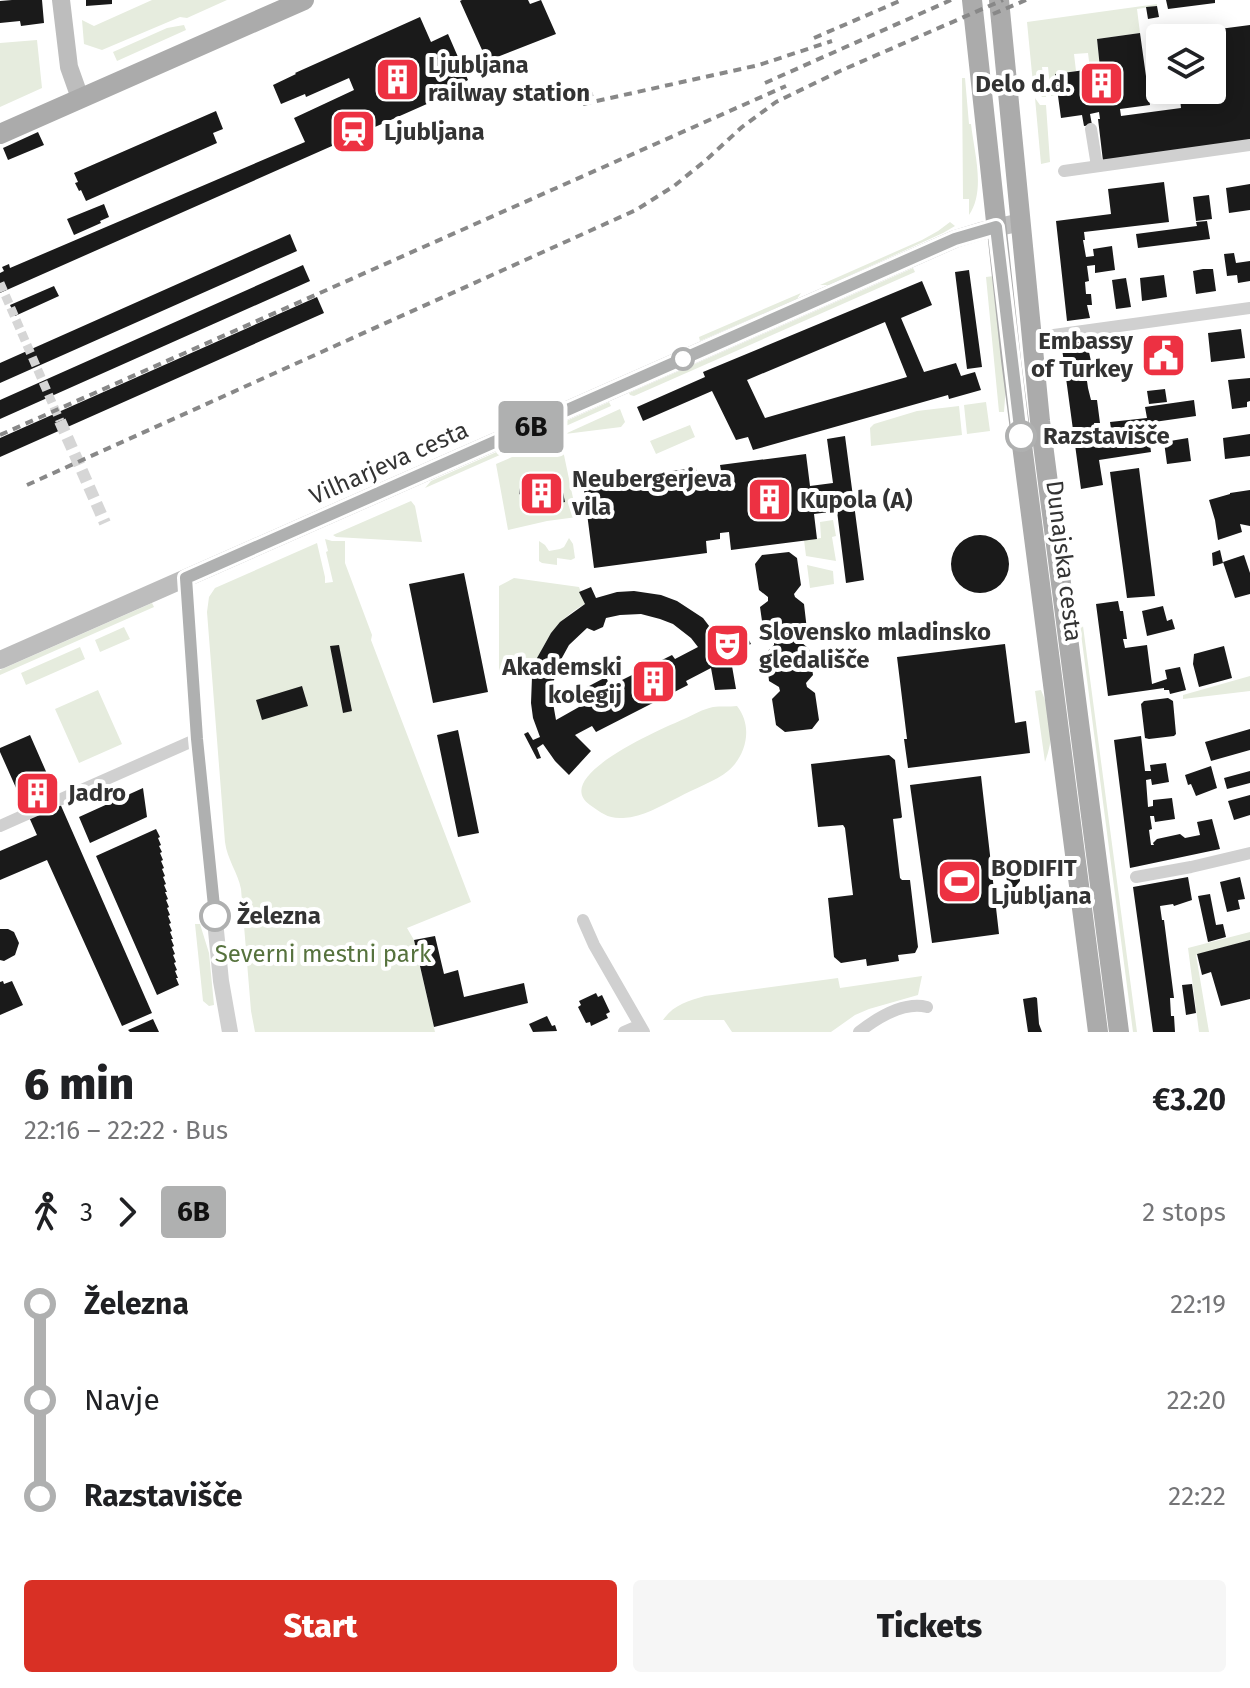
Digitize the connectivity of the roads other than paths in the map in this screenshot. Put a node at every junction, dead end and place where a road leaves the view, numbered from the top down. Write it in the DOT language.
graph roads {
  1 [pos="61,0"];
  2 [pos="304,0"];
  3 [pos="972,0"];
  4 [pos="999,0"];
  5 [pos="80,98"];
  6 [pos="1091,129"];
  7 [pos="0,134"];
  8 [pos="1250,145"];
  9 [pos="1097,166"];
  10 [pos="1064,171"];
  11 [pos="1021,222"];
  12 [pos="996,227"];
  13 [pos="1250,308"];
  14 [pos="1032,338"];
  15 [pos="186,578"];
  16 [pos="0,660"];
  17 [pos="197,739"];
  18 [pos="59,800"];
  19 [pos="27,814"];
  20 [pos="0,826"];
  21 [pos="1250,853"];
  22 [pos="1136,877"];
  23 [pos="583,920"];
  24 [pos="927,1007"];
  25 [pos="642,1029"];
  26 [pos="228,1031"];
  27 [pos="624,1032"];
  28 [pos="859,1032"];
  29 [pos="1098,1032"];
  30 [pos="1119,1032"];
  1 -- 5 [label="main road"];
  2 -- 5 [label="main road"];
  3 -- 12 [label="main road, Dunajska cesta"];
  4 -- 11 [label="main road, Dunajska cesta"];
  5 -- 7 [label="main road"];
  6 -- 9 [label="street"];
  8 -- 9 [label="street"];
  9 -- 10 [label="street"];
  11 -- 12 [label="main road, Vilharjeva cesta"];
  11 -- 14 [label="main road, Dunajska cesta"];
  12 -- 15 [label="main road, Vilharjeva cesta"];
  12 -- 29 [label="main road, Dunajska cesta"];
  13 -- 14 [label="street"];
  14 -- 30 [label="main road, Dunajska cesta"];
  15 -- 16 [label="main road, Vilharjeva cesta"];
  15 -- 17 [label="street"];
  17 -- 18 [label="street"];
  17 -- 26 [label="street"];
  19 -- 20 [label="street"];
  21 -- 22 [label="street"];
  23 -- 25 [label="street"];
  24 -- 28 [label="street"];
  25 -- 27 [label="street"];
}
